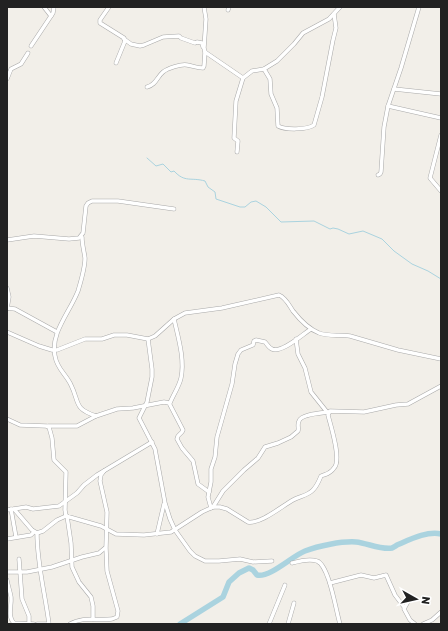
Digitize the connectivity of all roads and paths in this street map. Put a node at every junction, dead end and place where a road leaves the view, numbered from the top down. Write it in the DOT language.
graph roads {
  1 [pos="44,7"];
  2 [pos="54,7"];
  3 [pos="109,7"];
  4 [pos="204,7"];
  5 [pos="340,7"];
  6 [pos="419,7"];
  7 [pos="334,14"];
  8 [pos="51,16"];
  9 [pos="124,39"];
  10 [pos="30,46"];
  11 [pos="205,50"];
  12 [pos="28,53"];
  13 [pos="116,63"];
  14 [pos="264,69"];
  15 [pos="243,78"];
  16 [pos="7,79"];
  17 [pos="147,87"];
  18 [pos="394,89"];
  19 [pos="441,94"];
  20 [pos="388,106"];
  21 [pos="441,118"];
  22 [pos="441,135"];
  23 [pos="237,152"];
  24 [pos="378,175"];
  25 [pos="441,191"];
  26 [pos="174,209"];
  27 [pos="82,237"];
  28 [pos="7,240"];
  29 [pos="7,288"];
  30 [pos="7,308"];
  31 [pos="174,319"];
  32 [pos="311,329"];
  33 [pos="7,332"];
  34 [pos="57,332"];
  35 [pos="148,339"];
  36 [pos="296,339"];
  37 [pos="54,350"];
  38 [pos="441,359"];
  39 [pos="441,386"];
  40 [pos="170,404"];
  41 [pos="145,405"];
  42 [pos="328,412"];
  43 [pos="96,416"];
  44 [pos="7,419"];
  45 [pos="48,426"];
  46 [pos="152,442"];
  47 [pos="104,471"];
  48 [pos="209,492"];
  49 [pos="65,502"];
  50 [pos="164,503"];
  51 [pos="212,507"];
  52 [pos="11,509"];
  53 [pos="67,516"];
  54 [pos="106,530"];
  55 [pos="175,530"];
  56 [pos="36,532"];
  57 [pos="157,534"];
  58 [pos="16,537"];
  59 [pos="7,539"];
  60 [pos="106,548"];
  61 [pos="19,559"];
  62 [pos="72,560"];
  63 [pos="272,561"];
  64 [pos="292,563"];
  65 [pos="39,570"];
  66 [pos="7,572"];
  67 [pos="20,572"];
  68 [pos="7,580"];
  69 [pos="330,583"];
  70 [pos="285,585"];
  71 [pos="410,598"];
  72 [pos="294,603"];
  73 [pos="404,607"];
  74 [pos="441,612"];
  75 [pos="9,614"];
  76 [pos="93,619"];
  77 [pos="107,622"];
  78 [pos="29,624"];
  79 [pos="36,624"];
  80 [pos="49,624"];
  81 [pos="70,624"];
  82 [pos="269,624"];
  83 [pos="288,624"];
  84 [pos="340,624"];
  85 [pos="415,624"];
  86 [pos="423,624"];
  1 -- 8 [label="street"];
  2 -- 8 [label="street"];
  3 -- 9 [label="street"];
  4 -- 11 [label="street"];
  5 -- 7 [label="street"];
  6 -- 18 [label="street"];
  7 -- 14 [label="street"];
  7 -- 14 [label="street"];
  8 -- 10 [label="street"];
  9 -- 11 [label="street"];
  9 -- 13 [label="street"];
  11 -- 15 [label="street"];
  11 -- 17 [label="street"];
  12 -- 16 [label="street"];
  14 -- 15 [label="street"];
  15 -- 23 [label="street"];
  18 -- 19 [label="street"];
  18 -- 20 [label="street"];
  20 -- 21 [label="street"];
  20 -- 24 [label="street"];
  22 -- 25 [label="street"];
  26 -- 27 [label="street"];
  27 -- 28 [label="street"];
  27 -- 34 [label="street"];
  29 -- 30 [label="street"];
  30 -- 34 [label="street"];
  31 -- 32 [label="street"];
  31 -- 35 [label="street"];
  31 -- 40 [label="street"];
  32 -- 36 [label="street"];
  32 -- 38 [label="street"];
  33 -- 37 [label="street"];
  34 -- 37 [label="street"];
  35 -- 37 [label="street"];
  35 -- 41 [label="street"];
  36 -- 42 [label="street"];
  36 -- 48 [label="street"];
  37 -- 43 [label="street"];
  39 -- 42 [label="street"];
  40 -- 41 [label="street"];
  40 -- 48 [label="street"];
  41 -- 43 [label="street"];
  41 -- 46 [label="street"];
  42 -- 51 [label="street"];
  42 -- 51 [label="street"];
  43 -- 45 [label="street"];
  44 -- 45 [label="street"];
  45 -- 49 [label="street"];
  46 -- 47 [label="street"];
  46 -- 50 [label="street"];
  47 -- 49 [label="street"];
  47 -- 54 [label="street"];
  48 -- 51 [label="street"];
  49 -- 52 [label="street"];
  49 -- 53 [label="street"];
  50 -- 55 [label="street"];
  50 -- 57 [label="street"];
  51 -- 55 [label="street"];
  52 -- 56 [label="street"];
  52 -- 58 [label="street"];
  53 -- 54 [label="street"];
  53 -- 56 [label="street"];
  53 -- 62 [label="street"];
  54 -- 57 [label="street"];
  54 -- 60 [label="street"];
  55 -- 57 [label="street"];
  55 -- 63 [label="street"];
  56 -- 58 [label="street"];
  56 -- 65 [label="street"];
  58 -- 59 [label="street"];
  60 -- 62 [label="street"];
  60 -- 77 [label="street"];
  61 -- 67 [label="street"];
  62 -- 65 [label="street"];
  62 -- 76 [label="street"];
  64 -- 69 [label="street"];
  65 -- 67 [label="street"];
  65 -- 80 [label="street"];
  66 -- 67 [label="street"];
  67 -- 78 [label="street"];
  68 -- 75 [label="street"];
  69 -- 73 [label="street"];
  69 -- 84 [label="street"];
  70 -- 82 [label="street"];
  71 -- 73 [label="street"];
  72 -- 83 [label="street"];
  73 -- 85 [label="street"];
  74 -- 86 [label="street"];
  75 -- 78 [label="street"];
  76 -- 77 [label="street"];
  76 -- 81 [label="street"];
  78 -- 79 [label="street"];
  79 -- 80 [label="street"];
}
